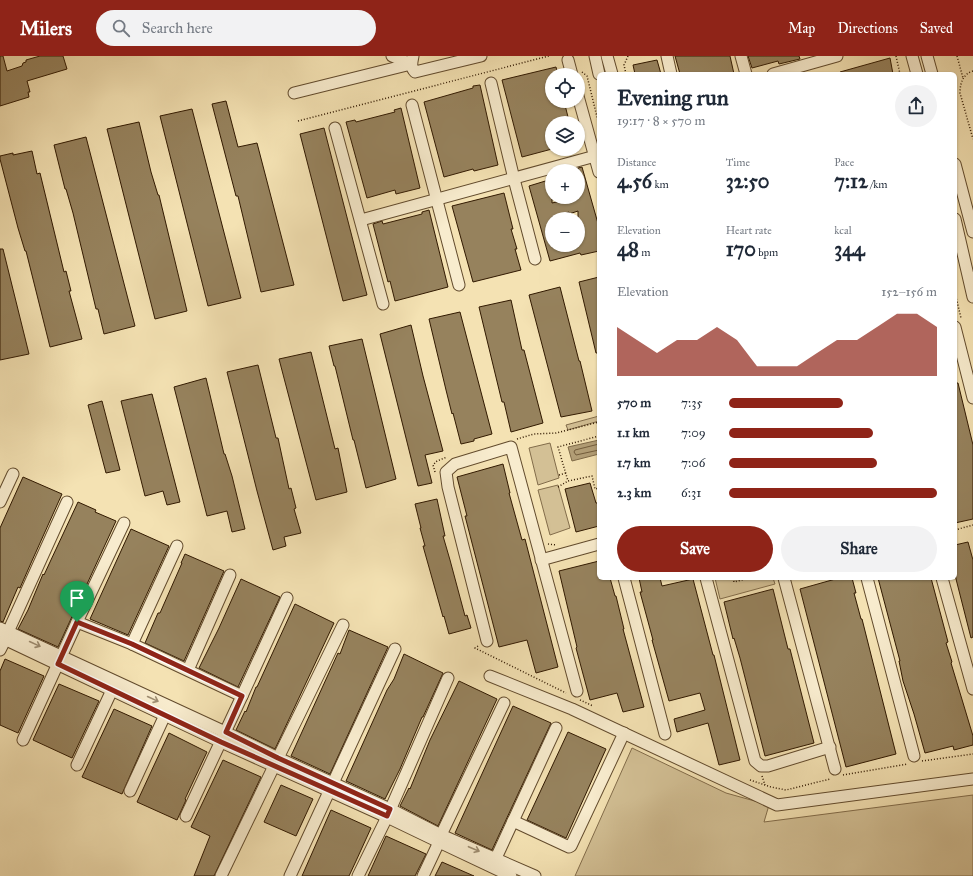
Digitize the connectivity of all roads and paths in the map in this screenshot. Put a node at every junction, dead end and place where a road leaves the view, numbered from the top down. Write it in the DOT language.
graph roads {
  1 [pos="392,56"];
  2 [pos="481,56"];
  3 [pos="549,56"];
  4 [pos="595,56"];
  5 [pos="607,56"];
  6 [pos="628,56"];
  7 [pos="666,56"];
  8 [pos="741,56"];
  9 [pos="837,56"];
  10 [pos="896,56"];
  11 [pos="912,56"];
  12 [pos="927,56"];
  13 [pos="957,56"];
  14 [pos="816,59"];
  15 [pos="412,60"];
  16 [pos="568,60"];
  17 [pos="573,68"];
  18 [pos="973,71"];
  19 [pos="599,72"];
  20 [pos="611,72"];
  21 [pos="626,72"];
  22 [pos="670,72"];
  23 [pos="745,72"];
  24 [pos="779,72"];
  25 [pos="900,72"];
  26 [pos="916,72"];
  27 [pos="931,72"];
  28 [pos="585,75"];
  29 [pos="963,78"];
  30 [pos="491,83"];
  31 [pos="294,93"];
  32 [pos="412,105"];
  33 [pos="582,108"];
  34 [pos="597,117"];
  35 [pos="298,121"];
  36 [pos="335,128"];
  37 [pos="973,139"];
  38 [pos="597,156"];
  39 [pos="957,172"];
  40 [pos="514,179"];
  41 [pos="437,198"];
  42 [pos="361,220"];
  43 [pos="957,228"];
  44 [pos="973,232"];
  45 [pos="535,259"];
  46 [pos="459,285"];
  47 [pos="973,297"];
  48 [pos="383,304"];
  49 [pos="957,336"];
  50 [pos="973,398"];
  51 [pos="597,423"];
  52 [pos="597,437"];
  53 [pos="519,439"];
  54 [pos="13,474"];
  55 [pos="566,474"];
  56 [pos="559,475"];
  57 [pos="568,481"];
  58 [pos="558,487"];
  59 [pos="597,488"];
  60 [pos="0,502"];
  61 [pos="67,502"];
  62 [pos="124,523"];
  63 [pos="973,525"];
  64 [pos="957,529"];
  65 [pos="548,543"];
  66 [pos="556,545"];
  67 [pos="597,545"];
  68 [pos="177,546"];
  69 [pos="541,560"];
  70 [pos="230,575"];
  71 [pos="625,580"];
  72 [pos="707,580"];
  73 [pos="734,580"];
  74 [pos="742,580"];
  75 [pos="785,580"];
  76 [pos="869,580"];
  77 [pos="943,580"];
  78 [pos="287,598"];
  79 [pos="77,622"];
  80 [pos="342,625"];
  81 [pos="3,634"];
  82 [pos="487,641"];
  83 [pos="132,644"];
  84 [pos="395,649"];
  85 [pos="0,650"];
  86 [pos="60,660"];
  87 [pos="188,670"];
  88 [pos="490,676"];
  89 [pos="448,678"];
  90 [pos="973,689"];
  91 [pos="112,690"];
  92 [pos="573,694"];
  93 [pos="242,696"];
  94 [pos="504,704"];
  95 [pos="595,707"];
  96 [pos="165,715"];
  97 [pos="556,728"];
  98 [pos="624,733"];
  99 [pos="665,734"];
  100 [pos="223,737"];
  101 [pos="22,740"];
  102 [pos="830,747"];
  103 [pos="973,754"];
  104 [pos="914,760"];
  105 [pos="276,762"];
  106 [pos="78,766"];
  107 [pos="836,774"];
  108 [pos="747,779"];
  109 [pos="973,779"];
  110 [pos="331,787"];
  111 [pos="130,792"];
  112 [pos="388,813"];
  113 [pos="186,816"];
  114 [pos="513,821"];
  115 [pos="440,839"];
  116 [pos="494,868"];
  117 [pos="221,876"];
  118 [pos="290,876"];
  119 [pos="358,876"];
  120 [pos="423,876"];
  121 [pos="511,876"];
  122 [pos="535,876"];
  1 -- 15 [label="street"];
  2 -- 15 [label="street"];
  3 -- 35 [label="path"];
  4 -- 19 [label="street"];
  5 -- 20 [label="street"];
  6 -- 21 [label="path"];
  7 -- 22 [label="street"];
  8 -- 23 [label="street"];
  9 -- 14 [label="street"];
  10 -- 25 [label="path"];
  11 -- 26 [label="street"];
  12 -- 27 [label="street"];
  13 -- 29 [label="path"];
  14 -- 24 [label="street"];
  15 -- 31 [label="street"];
  16 -- 17 [label="street"];
  18 -- 29 [label="path"];
  28 -- 34 [label="path"];
  29 -- 37 [label="path"];
  30 -- 40 [label="street"];
  32 -- 41 [label="street"];
  33 -- 38 [label="street"];
  36 -- 42 [label="street"];
  38 -- 40 [label="street"];
  39 -- 44 [label="street"];
  40 -- 41 [label="street"];
  40 -- 45 [label="street"];
  41 -- 42 [label="street"];
  41 -- 46 [label="street"];
  42 -- 48 [label="street"];
  43 -- 47 [label="street"];
  49 -- 50 [label="street"];
  51 -- 53 [label="path"];
  52 -- 55 [label="path"];
  54 -- 60 [label="street"];
  55 -- 56 [label="path"];
  55 -- 57 [label="path"];
  57 -- 58 [label="path"];
  57 -- 59 [label="path"];
  61 -- 81 [label="street"];
  62 -- 79 [label="street"];
  63 -- 64 [label="path"];
  65 -- 66 [label="path"];
  67 -- 69 [label="street"];
  68 -- 83 [label="street"];
  69 -- 82 [label="street"];
  69 -- 92 [label="street"];
  70 -- 87 [label="street"];
  71 -- 99 [label="street"];
  72 -- 102 [label="street"];
  73 -- 74 [label="path"];
  75 -- 102 [label="street"];
  76 -- 104 [label="street"];
  77 -- 90 [label="street"];
  78 -- 93 [label="street"];
  79 -- 83 [label="street"];
  79 -- 86 [label="street"];
  80 -- 105 [label="street"];
  81 -- 85 [label="street"];
  81 -- 86 [label="street"];
  82 -- 92 [label="path"];
  83 -- 87 [label="street"];
  84 -- 110 [label="street"];
  86 -- 91 [label="street"];
  86 -- 100 [label="street, one-way"];
  86 -- 101 [label="street"];
  87 -- 93 [label="street"];
  88 -- 98 [label="street"];
  89 -- 112 [label="street"];
  91 -- 96 [label="street"];
  91 -- 106 [label="street"];
  92 -- 95 [label="path"];
  93 -- 100 [label="street"];
  94 -- 115 [label="street"];
  96 -- 100 [label="street"];
  96 -- 111 [label="street"];
  97 -- 114 [label="street"];
  98 -- 109 [label="street"];
  98 -- 114 [label="street"];
  100 -- 105 [label="street"];
  100 -- 113 [label="street"];
  102 -- 107 [label="street"];
  103 -- 104 [label="path"];
  104 -- 107 [label="path"];
  105 -- 110 [label="street"];
  105 -- 117 [label="street"];
  107 -- 108 [label="path"];
  110 -- 112 [label="street"];
  110 -- 118 [label="street"];
  112 -- 115 [label="street"];
  112 -- 119 [label="street"];
  114 -- 116 [label="street"];
  115 -- 116 [label="street"];
  115 -- 120 [label="street"];
  116 -- 121 [label="street"];
  116 -- 122 [label="street"];
}
